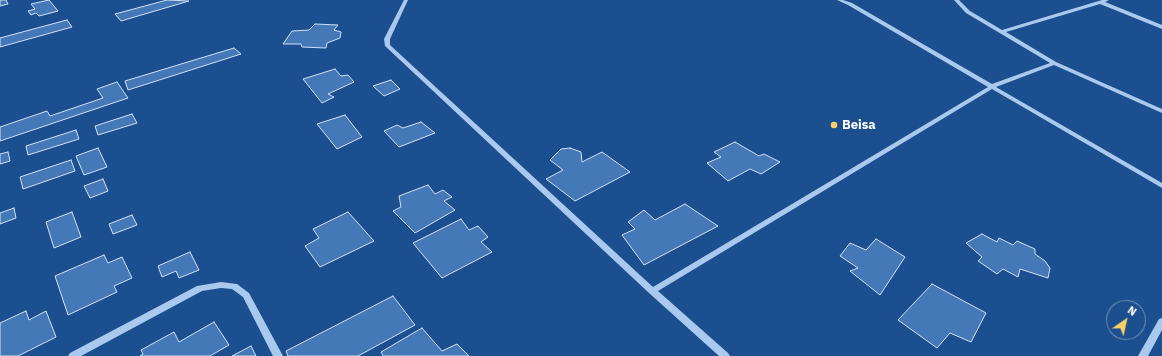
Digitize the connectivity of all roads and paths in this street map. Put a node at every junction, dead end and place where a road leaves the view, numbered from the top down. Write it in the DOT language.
graph roads {
  1 [pos="406,0"];
  2 [pos="839,0"];
  3 [pos="956,0"];
  4 [pos="1107,0"];
  5 [pos="1100,2"];
  6 [pos="1162,27"];
  7 [pos="1002,32"];
  8 [pos="1054,63"];
  9 [pos="993,86"];
  10 [pos="1162,111"];
  11 [pos="1162,186"];
  12 [pos="652,291"];
  13 [pos="1162,322"];
  14 [pos="73,356"];
  15 [pos="278,356"];
  16 [pos="725,356"];
  17 [pos="1143,356"];
  1 -- 12 [label="street"];
  2 -- 9 [label="street"];
  3 -- 7 [label="street"];
  4 -- 5 [label="street"];
  5 -- 6 [label="street"];
  5 -- 7 [label="street"];
  7 -- 8 [label="street"];
  8 -- 9 [label="street"];
  8 -- 10 [label="street"];
  9 -- 11 [label="street"];
  9 -- 12 [label="street"];
  12 -- 16 [label="street"];
  13 -- 17 [label="street"];
  14 -- 15 [label="street"];
}
